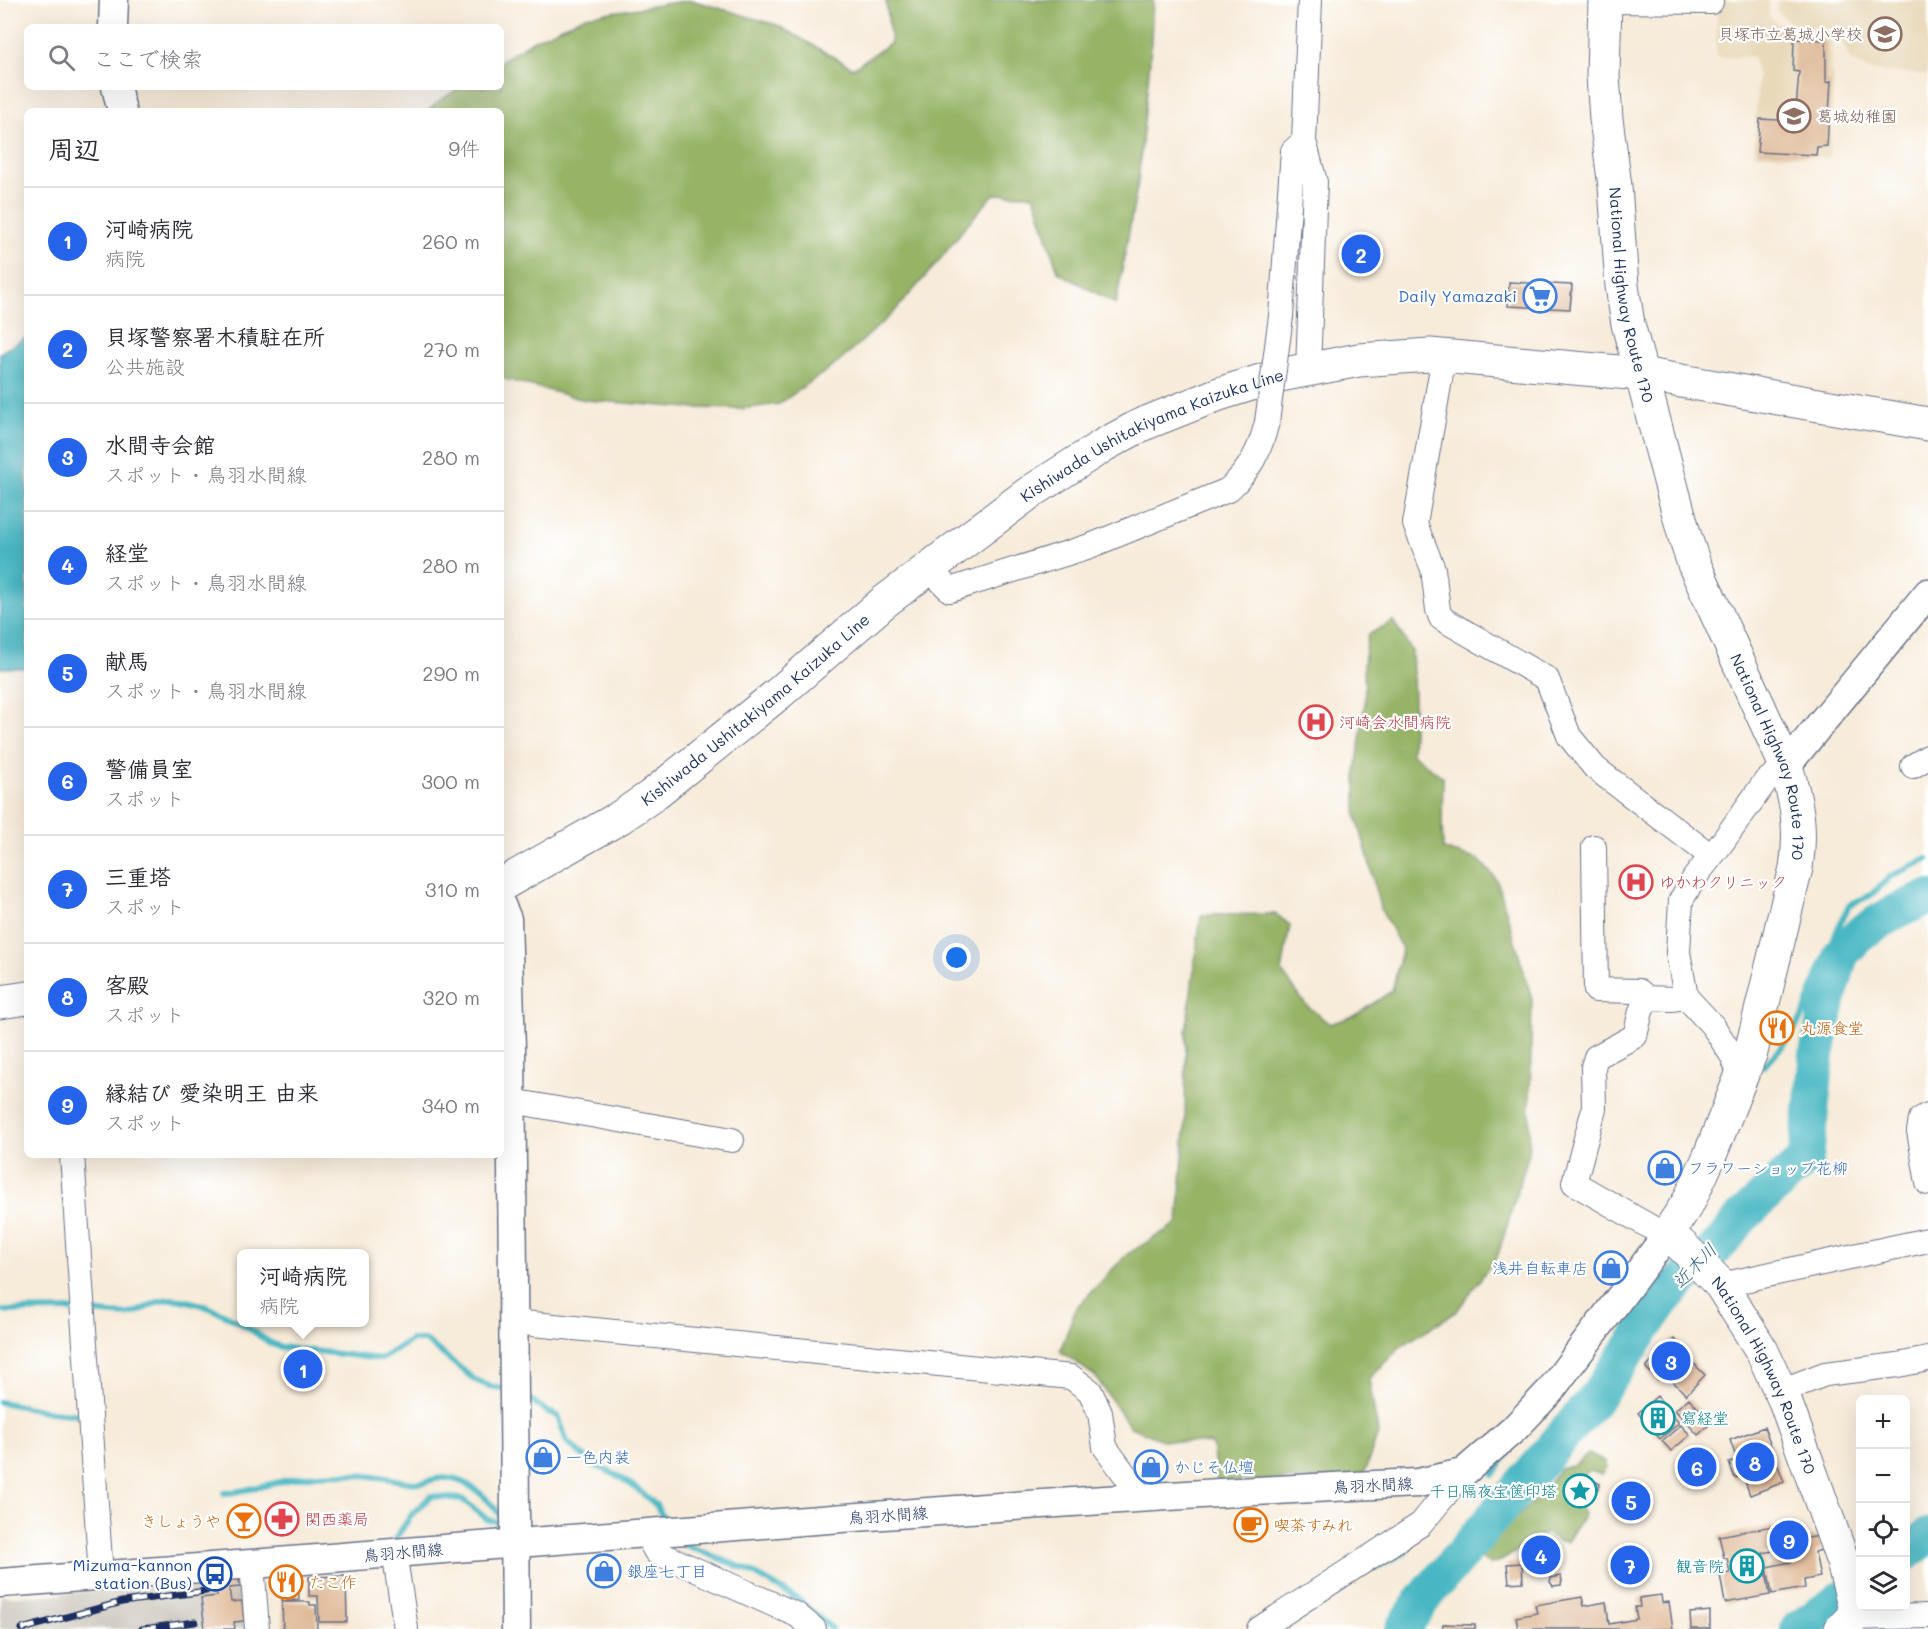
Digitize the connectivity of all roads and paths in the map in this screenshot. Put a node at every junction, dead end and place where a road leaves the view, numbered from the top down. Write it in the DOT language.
graph roads {
  1 [pos="114,0"];
  2 [pos="1310,0"];
  3 [pos="1605,0"];
  4 [pos="1711,0"];
  5 [pos="113,24"];
  6 [pos="117,90"];
  7 [pos="121,108"];
  8 [pos="1304,141"];
  9 [pos="1444,356"];
  10 [pos="1308,369"];
  11 [pos="1641,374"];
  12 [pos="1928,424"];
  13 [pos="929,569"];
  14 [pos="1928,593"];
  15 [pos="1786,766"];
  16 [pos="1594,847"];
  17 [pos="1711,856"];
  18 [pos="504,883"];
  19 [pos="504,912"];
  20 [pos="1686,997"];
  21 [pos="24,998"];
  22 [pos="1647,998"];
  23 [pos="0,1002"];
  24 [pos="1742,1079"];
  25 [pos="508,1095"];
  26 [pos="1928,1115"];
  27 [pos="732,1140"];
  28 [pos="72,1158"];
  29 [pos="1928,1183"];
  30 [pos="1673,1240"];
  31 [pos="1928,1240"];
  32 [pos="1718,1282"];
  33 [pos="513,1322"];
  34 [pos="1928,1359"];
  35 [pos="1781,1391"];
  36 [pos="1463,1473"];
  37 [pos="1141,1497"];
  38 [pos="645,1532"];
  39 [pos="514,1543"];
  40 [pos="394,1552"];
  41 [pos="252,1564"];
  42 [pos="101,1576"];
  43 [pos="0,1583"];
  44 [pos="1928,1616"];
  45 [pos="1849,1619"];
  46 [pos="257,1629"];
  47 [pos="406,1629"];
  48 [pos="516,1629"];
  49 [pos="814,1629"];
  50 [pos="1259,1629"];
  1 -- 5 [label="street"];
  2 -- 8 [label="street"];
  3 -- 4 [label="street"];
  3 -- 11 [label="main road, National Highway Route 170"];
  6 -- 7 [label="street"];
  8 -- 10 [label="street"];
  8 -- 13 [label="street, bridge"];
  9 -- 10 [label="main road, Kishiwada Ushitakiyama Kaizuka Line"];
  9 -- 11 [label="main road, Kishiwada Ushitakiyama Kaizuka Line"];
  9 -- 17 [label="street"];
  10 -- 13 [label="main road, Kishiwada Ushitakiyama Kaizuka Line"];
  11 -- 12 [label="main road, Kishiwada Ushitakiyama Kaizuka Line"];
  11 -- 15 [label="main road, National Highway Route 170"];
  13 -- 18 [label="main road, Kishiwada Ushitakiyama Kaizuka Line"];
  14 -- 15 [label="street"];
  15 -- 17 [label="street"];
  15 -- 24 [label="main road, National Highway Route 170"];
  16 -- 22 [label="street"];
  17 -- 20 [label="street"];
  19 -- 25 [label="street"];
  20 -- 22 [label="street"];
  20 -- 24 [label="street"];
  21 -- 23 [label="main road"];
  22 -- 30 [label="street"];
  24 -- 30 [label="main road, National Highway Route 170"];
  25 -- 27 [label="street"];
  25 -- 33 [label="street"];
  26 -- 29 [label="street"];
  28 -- 42 [label="street"];
  30 -- 32 [label="main road, National Highway Route 170"];
  30 -- 36 [label="street, 鳥羽水間線"];
  31 -- 32 [label="street"];
  32 -- 35 [label="main road, National Highway Route 170"];
  33 -- 37 [label="street"];
  33 -- 39 [label="street"];
  34 -- 35 [label="street"];
  35 -- 45 [label="main road, National Highway Route 170"];
  36 -- 37 [label="street, 鳥羽水間線"];
  36 -- 50 [label="street"];
  37 -- 38 [label="street, 鳥羽水間線"];
  38 -- 39 [label="street, 鳥羽水間線"];
  38 -- 49 [label="street"];
  39 -- 40 [label="street, 鳥羽水間線"];
  39 -- 48 [label="street"];
  40 -- 41 [label="street, 鳥羽水間線"];
  40 -- 47 [label="street"];
  41 -- 42 [label="street, 鳥羽水間線"];
  41 -- 46 [label="street"];
  42 -- 43 [label="street, 鳥羽水間線"];
  44 -- 45 [label="street"];
}
